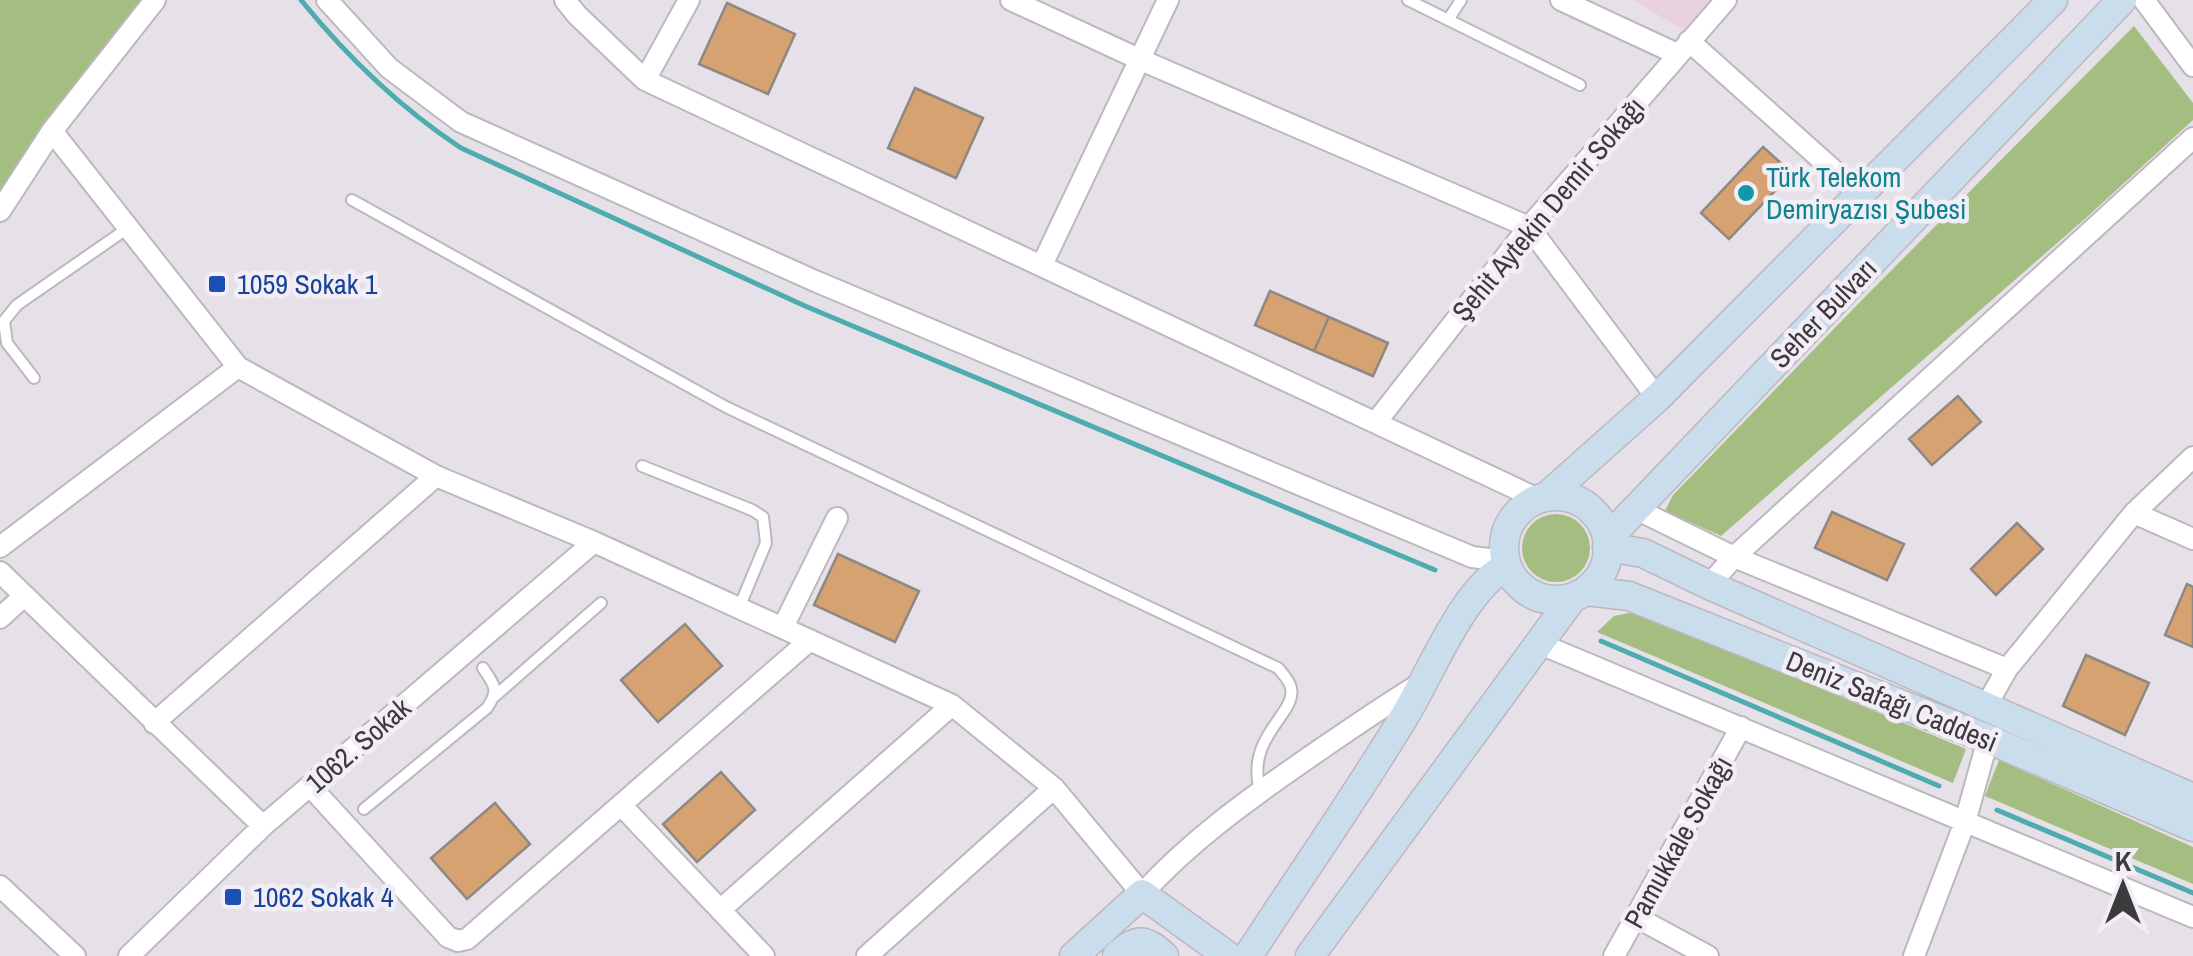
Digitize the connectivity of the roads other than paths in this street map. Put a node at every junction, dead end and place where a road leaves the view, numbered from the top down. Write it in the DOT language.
graph roads {
  1 [pos="155,0"];
  2 [pos="327,0"];
  3 [pos="565,0"];
  4 [pos="689,0"];
  5 [pos="1011,0"];
  6 [pos="1168,0"];
  7 [pos="1408,0"];
  8 [pos="1461,0"];
  9 [pos="1561,0"];
  10 [pos="1726,0"];
  11 [pos="2053,0"];
  12 [pos="2122,0"];
  13 [pos="2144,0"];
  14 [pos="1448,20"];
  15 [pos="1683,47"];
  16 [pos="1141,60"];
  17 [pos="2193,66"];
  18 [pos="645,80"];
  19 [pos="1580,85"];
  20 [pos="52,131"];
  21 [pos="2190,145"];
  22 [pos="1860,194"];
  23 [pos="352,200"];
  24 [pos="0,211"];
  25 [pos="1529,227"];
  26 [pos="128,228"];
  27 [pos="1042,266"];
  28 [pos="238,367"];
  29 [pos="34,378"];
  30 [pos="1656,398"];
  31 [pos="1376,422"];
  32 [pos="2193,457"];
  33 [pos="642,466"];
  34 [pos="436,476"];
  35 [pos="1542,498"];
  36 [pos="1636,509"];
  37 [pos="2134,513"];
  38 [pos="837,518"];
  39 [pos="2193,539"];
  40 [pos="594,542"];
  41 [pos="1607,542"];
  42 [pos="0,547"];
  43 [pos="1734,557"];
  44 [pos="1506,564"];
  45 [pos="0,572"];
  46 [pos="1709,585"];
  47 [pos="1579,594"];
  48 [pos="24,596"];
  49 [pos="600,603"];
  50 [pos="739,608"];
  51 [pos="0,618"];
  52 [pos="783,627"];
  53 [pos="810,640"];
  54 [pos="1538,643"];
  55 [pos="483,668"];
  56 [pos="2007,670"];
  57 [pos="1423,682"];
  58 [pos="495,696"];
  59 [pos="952,705"];
  60 [pos="1986,706"];
  61 [pos="154,723"];
  62 [pos="1741,728"];
  63 [pos="1988,739"];
  64 [pos="310,786"];
  65 [pos="1054,788"];
  66 [pos="1260,791"];
  67 [pos="2193,798"];
  68 [pos="621,805"];
  69 [pos="364,809"];
  70 [pos="1965,822"];
  71 [pos="263,826"];
  72 [pos="2193,827"];
  73 [pos="0,886"];
  74 [pos="1142,894"];
  75 [pos="720,910"];
  76 [pos="1636,917"];
  77 [pos="2193,917"];
  78 [pos="75,956"];
  79 [pos="128,956"];
  80 [pos="764,956"];
  81 [pos="867,956"];
  82 [pos="1074,956"];
  83 [pos="1117,956"];
  84 [pos="1164,956"];
  85 [pos="1228,956"];
  86 [pos="1248,956"];
  87 [pos="1310,956"];
  88 [pos="1614,956"];
  89 [pos="1708,956"];
  90 [pos="1914,956"];
  1 -- 20 [label="street"];
  2 -- 44 [label="street"];
  3 -- 18 [label="street"];
  4 -- 18 [label="street"];
  5 -- 16 [label="street"];
  6 -- 16 [label="street"];
  7 -- 14 [label="lane"];
  8 -- 14 [label="lane"];
  9 -- 15 [label="street"];
  10 -- 15 [label="street, Şehit Aytekin Demir Sokağı"];
  11 -- 22 [label="main road, Seher Bulvarı"];
  12 -- 36 [label="main road, Seher Bulvarı"];
  13 -- 17 [label="street"];
  14 -- 19 [label="lane"];
  15 -- 22 [label="street"];
  15 -- 25 [label="street, Şehit Aytekin Demir Sokağı"];
  16 -- 25 [label="street"];
  16 -- 27 [label="street"];
  18 -- 27 [label="street"];
  20 -- 24 [label="street"];
  20 -- 26 [label="street"];
  21 -- 43 [label="street"];
  22 -- 30 [label="main road, Seher Bulvarı"];
  23 -- 66 [label="lane"];
  25 -- 30 [label="street"];
  25 -- 31 [label="street, Şehit Aytekin Demir Sokağı"];
  26 -- 28 [label="street"];
  26 -- 29 [label="lane"];
  27 -- 31 [label="street"];
  28 -- 34 [label="street"];
  28 -- 42 [label="street"];
  30 -- 35 [label="main road, Seher Bulvarı"];
  31 -- 35 [label="street"];
  32 -- 37 [label="street"];
  33 -- 50 [label="lane"];
  34 -- 40 [label="street"];
  34 -- 61 [label="street"];
  35 -- 41 [label="main road"];
  35 -- 44 [label="main road"];
  36 -- 41 [label="main road, Seher Bulvarı"];
  36 -- 43 [label="street"];
  37 -- 39 [label="street"];
  37 -- 56 [label="street"];
  38 -- 52 [label="street"];
  40 -- 50 [label="street"];
  40 -- 64 [label="street, 1062. Sokak"];
  41 -- 46 [label="main road, Deniz Safağı Caddesi"];
  41 -- 47 [label="main road"];
  43 -- 46 [label="street"];
  43 -- 56 [label="street"];
  44 -- 47 [label="main road"];
  44 -- 57 [label="main road"];
  45 -- 48 [label="street"];
  46 -- 60 [label="main road, Deniz Safağı Caddesi"];
  47 -- 54 [label="main road"];
  47 -- 63 [label="main road, Deniz Safağı Caddesi"];
  48 -- 51 [label="street"];
  48 -- 61 [label="street"];
  49 -- 58 [label="lane"];
  50 -- 52 [label="street"];
  52 -- 53 [label="street"];
  53 -- 59 [label="street"];
  53 -- 68 [label="street"];
  54 -- 62 [label="street"];
  54 -- 87 [label="main road"];
  55 -- 58 [label="lane"];
  56 -- 60 [label="street"];
  57 -- 66 [label="street"];
  57 -- 86 [label="main road"];
  58 -- 69 [label="lane"];
  59 -- 65 [label="street"];
  59 -- 75 [label="street"];
  60 -- 67 [label="main road, Deniz Safağı Caddesi"];
  61 -- 71 [label="street"];
  62 -- 70 [label="street"];
  62 -- 76 [label="street, Pamukkale Sokağı"];
  63 -- 70 [label="street"];
  63 -- 72 [label="main road, Deniz Safağı Caddesi"];
  64 -- 68 [label="street"];
  64 -- 71 [label="street, 1062. Sokak"];
  65 -- 74 [label="street"];
  65 -- 81 [label="street"];
  66 -- 74 [label="street"];
  68 -- 75 [label="street"];
  70 -- 77 [label="street"];
  70 -- 90 [label="street"];
  71 -- 79 [label="street, 1062. Sokak"];
  73 -- 78 [label="street"];
  74 -- 82 [label="main road"];
  74 -- 85 [label="main road"];
  75 -- 80 [label="street"];
  76 -- 88 [label="street, Pamukkale Sokağı"];
  76 -- 89 [label="street"];
  83 -- 84 [label="main road"];
}
